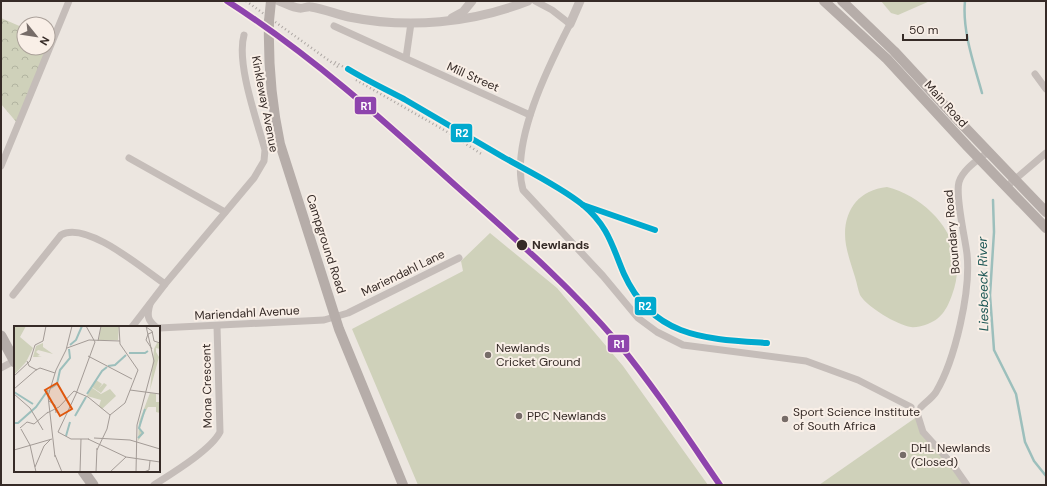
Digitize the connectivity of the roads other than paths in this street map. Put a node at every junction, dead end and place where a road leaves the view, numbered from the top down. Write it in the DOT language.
graph roads {
  1 [pos="69,1"];
  2 [pos="270,1"];
  3 [pos="279,1"];
  4 [pos="472,1"];
  5 [pos="528,1"];
  6 [pos="535,1"];
  7 [pos="580,1"];
  8 [pos="824,1"];
  9 [pos="842,1"];
  10 [pos="306,4"];
  11 [pos="445,21"];
  12 [pos="411,23"];
  13 [pos="570,24"];
  14 [pos="334,26"];
  15 [pos="244,35"];
  16 [pos="406,58"];
  17 [pos="1035,74"];
  18 [pos="1046,89"];
  19 [pos="530,115"];
  20 [pos="988,152"];
  21 [pos="1046,153"];
  22 [pos="129,158"];
  23 [pos="979,159"];
  24 [pos="1,166"];
  25 [pos="1014,179"];
  26 [pos="1006,187"];
  27 [pos="225,212"];
  28 [pos="1046,212"];
  29 [pos="1046,228"];
  30 [pos="459,258"];
  31 [pos="165,284"];
  32 [pos="13,295"];
  33 [pos="150,302"];
  34 [pos="335,317"];
  35 [pos="133,326"];
  36 [pos="156,326"];
  37 [pos="217,326"];
  38 [pos="160,327"];
  39 [pos="1,336"];
  40 [pos="14,359"];
  41 [pos="14,362"];
  42 [pos="1,368"];
  43 [pos="921,407"];
  44 [pos="911,408"];
  45 [pos="918,416"];
  46 [pos="84,472"];
  47 [pos="93,485"];
  48 [pos="154,485"];
  49 [pos="403,485"];
  50 [pos="967,485"];
  1 -- 24 [label="street"];
  2 -- 34 [label="main road, Campground Road, bridge"];
  3 -- 10 [label="street"];
  4 -- 11 [label="street"];
  5 -- 11 [label="street"];
  6 -- 13 [label="street"];
  7 -- 13 [label="street"];
  8 -- 23 [label="main road, Main Road"];
  9 -- 20 [label="main road, Main Road"];
  10 -- 12 [label="street"];
  11 -- 12 [label="street"];
  12 -- 16 [label="street"];
  13 -- 19 [label="street"];
  14 -- 16 [label="street, Mill Street"];
  15 -- 27 [label="street, Kinkleway Avenue"];
  16 -- 19 [label="street, Mill Street"];
  17 -- 18 [label="street"];
  19 -- 44 [label="street"];
  20 -- 23 [label="street, Boundary Road"];
  20 -- 25 [label="main road, Main Road"];
  21 -- 25 [label="street"];
  22 -- 27 [label="street"];
  23 -- 26 [label="main road, Main Road"];
  23 -- 43 [label="street, Boundary Road"];
  25 -- 26 [label="street"];
  25 -- 28 [label="main road, Main Road"];
  26 -- 29 [label="main road, Main Road"];
  27 -- 31 [label="street, Kinkleway Avenue"];
  30 -- 34 [label="street, Mariendahl Lane"];
  31 -- 32 [label="street"];
  31 -- 33 [label="street, Kinkleway Avenue"];
  33 -- 35 [label="street, Kinkleway Avenue"];
  33 -- 36 [label="street"];
  34 -- 37 [label="street, Mariendahl Avenue"];
  34 -- 49 [label="main road, Campground Road"];
  37 -- 38 [label="street, Mariendahl Avenue"];
  37 -- 48 [label="street, Mona Crescent"];
  39 -- 40 [label="main road"];
  41 -- 42 [label="street"];
  43 -- 44 [label="street"];
  43 -- 45 [label="street"];
  44 -- 45 [label="street"];
  45 -- 50 [label="street"];
  46 -- 47 [label="main road"];
}
